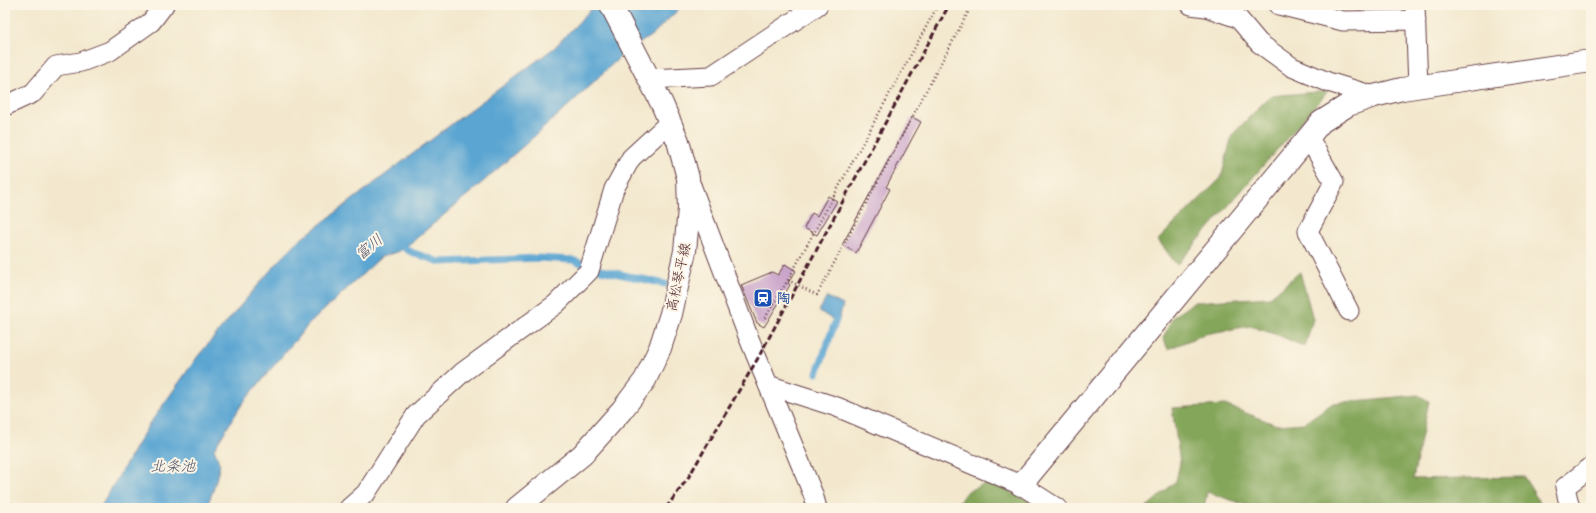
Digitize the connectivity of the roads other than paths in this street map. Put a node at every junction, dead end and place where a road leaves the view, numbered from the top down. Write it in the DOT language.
graph roads {
  1 [pos="164,5"];
  2 [pos="612,5"];
  3 [pos="818,5"];
  4 [pos="1191,5"];
  5 [pos="1279,5"];
  6 [pos="1416,13"];
  7 [pos="1591,61"];
  8 [pos="650,79"];
  9 [pos="1418,87"];
  10 [pos="1374,96"];
  11 [pos="5,106"];
  12 [pos="670,122"];
  13 [pos="1309,138"];
  14 [pos="688,178"];
  15 [pos="1349,311"];
  16 [pos="768,384"];
  17 [pos="1591,467"];
  18 [pos="1021,485"];
  19 [pos="349,508"];
  20 [pos="517,508"];
  21 [pos="817,508"];
  22 [pos="1057,508"];
  23 [pos="1570,508"];
  1 -- 11 [label="street"];
  2 -- 8 [label="street, 高松琴平線"];
  3 -- 8 [label="street"];
  4 -- 10 [label="street"];
  5 -- 6 [label="street"];
  6 -- 9 [label="street"];
  7 -- 9 [label="street"];
  8 -- 12 [label="street, 高松琴平線"];
  9 -- 10 [label="street"];
  10 -- 13 [label="street"];
  12 -- 14 [label="street, 高松琴平線"];
  12 -- 19 [label="street"];
  13 -- 15 [label="street"];
  13 -- 18 [label="street"];
  14 -- 16 [label="street"];
  14 -- 20 [label="street, 高松琴平線"];
  16 -- 18 [label="street"];
  16 -- 21 [label="street"];
  17 -- 23 [label="street"];
  18 -- 22 [label="street"];
}
